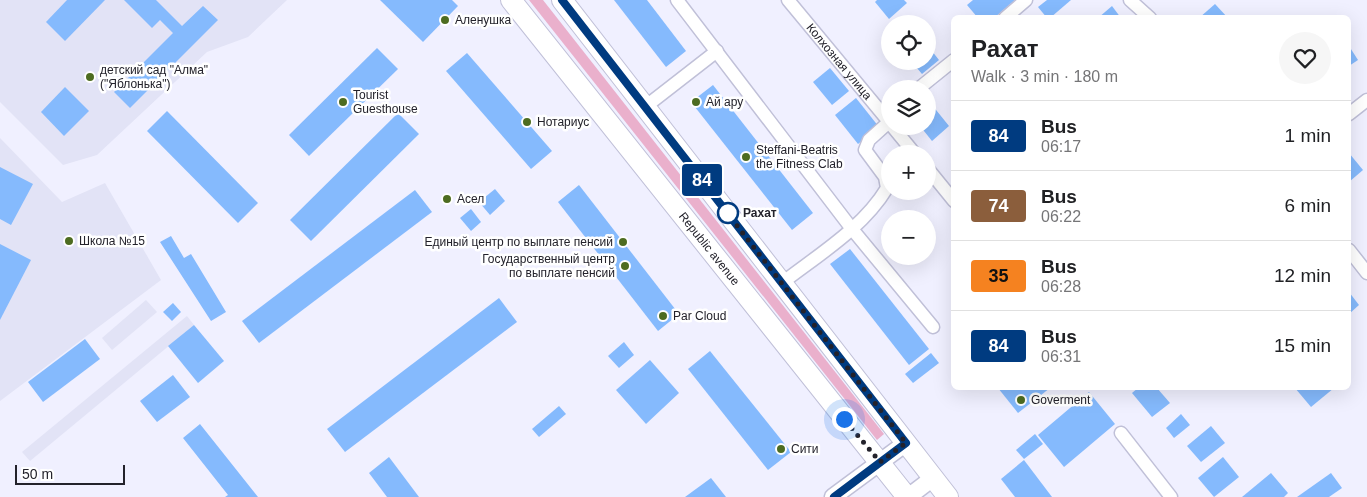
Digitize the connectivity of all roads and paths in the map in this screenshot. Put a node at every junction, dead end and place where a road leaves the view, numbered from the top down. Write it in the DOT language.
graph roads {
  1 [pos="511,0"];
  2 [pos="562,0"];
  3 [pos="677,0"];
  4 [pos="788,0"];
  5 [pos="1026,0"];
  6 [pos="1130,0"];
  7 [pos="1008,15"];
  8 [pos="1147,15"];
  9 [pos="717,51"];
  10 [pos="951,62"];
  11 [pos="929,80"];
  12 [pos="1367,100"];
  13 [pos="645,106"];
  14 [pos="881,110"];
  15 [pos="1351,112"];
  16 [pos="881,128"];
  17 [pos="900,135"];
  18 [pos="908,145"];
  19 [pos="936,179"];
  20 [pos="951,197"];
  21 [pos="852,229"];
  22 [pos="1351,253"];
  23 [pos="1367,273"];
  24 [pos="782,283"];
  25 [pos="933,327"];
  26 [pos="1121,433"];
  27 [pos="906,443"];
  28 [pos="880,462"];
  29 [pos="933,478"];
  30 [pos="834,497"];
  31 [pos="907,497"];
  32 [pos="948,497"];
  33 [pos="1171,497"];
  1 -- 28 [label="main road, Republic avenue"];
  2 -- 13 [label="main road"];
  3 -- 9 [label="street"];
  4 -- 14 [label="street, Колхозная улица"];
  5 -- 7 [label="street"];
  6 -- 8 [label="street"];
  9 -- 13 [label="street"];
  9 -- 21 [label="street"];
  10 -- 11 [label="street"];
  12 -- 15 [label="street"];
  13 -- 24 [label="main road"];
  16 -- 21 [label="street"];
  17 -- 18 [label="street, Колхозная улица"];
  19 -- 20 [label="street"];
  21 -- 24 [label="street"];
  21 -- 25 [label="street"];
  22 -- 23 [label="street"];
  24 -- 27 [label="main road"];
  26 -- 33 [label="street"];
  27 -- 28 [label="street"];
  27 -- 29 [label="main road"];
  28 -- 30 [label="street"];
  28 -- 31 [label="main road, Republic avenue"];
  29 -- 31 [label="street"];
  29 -- 32 [label="main road"];
}
